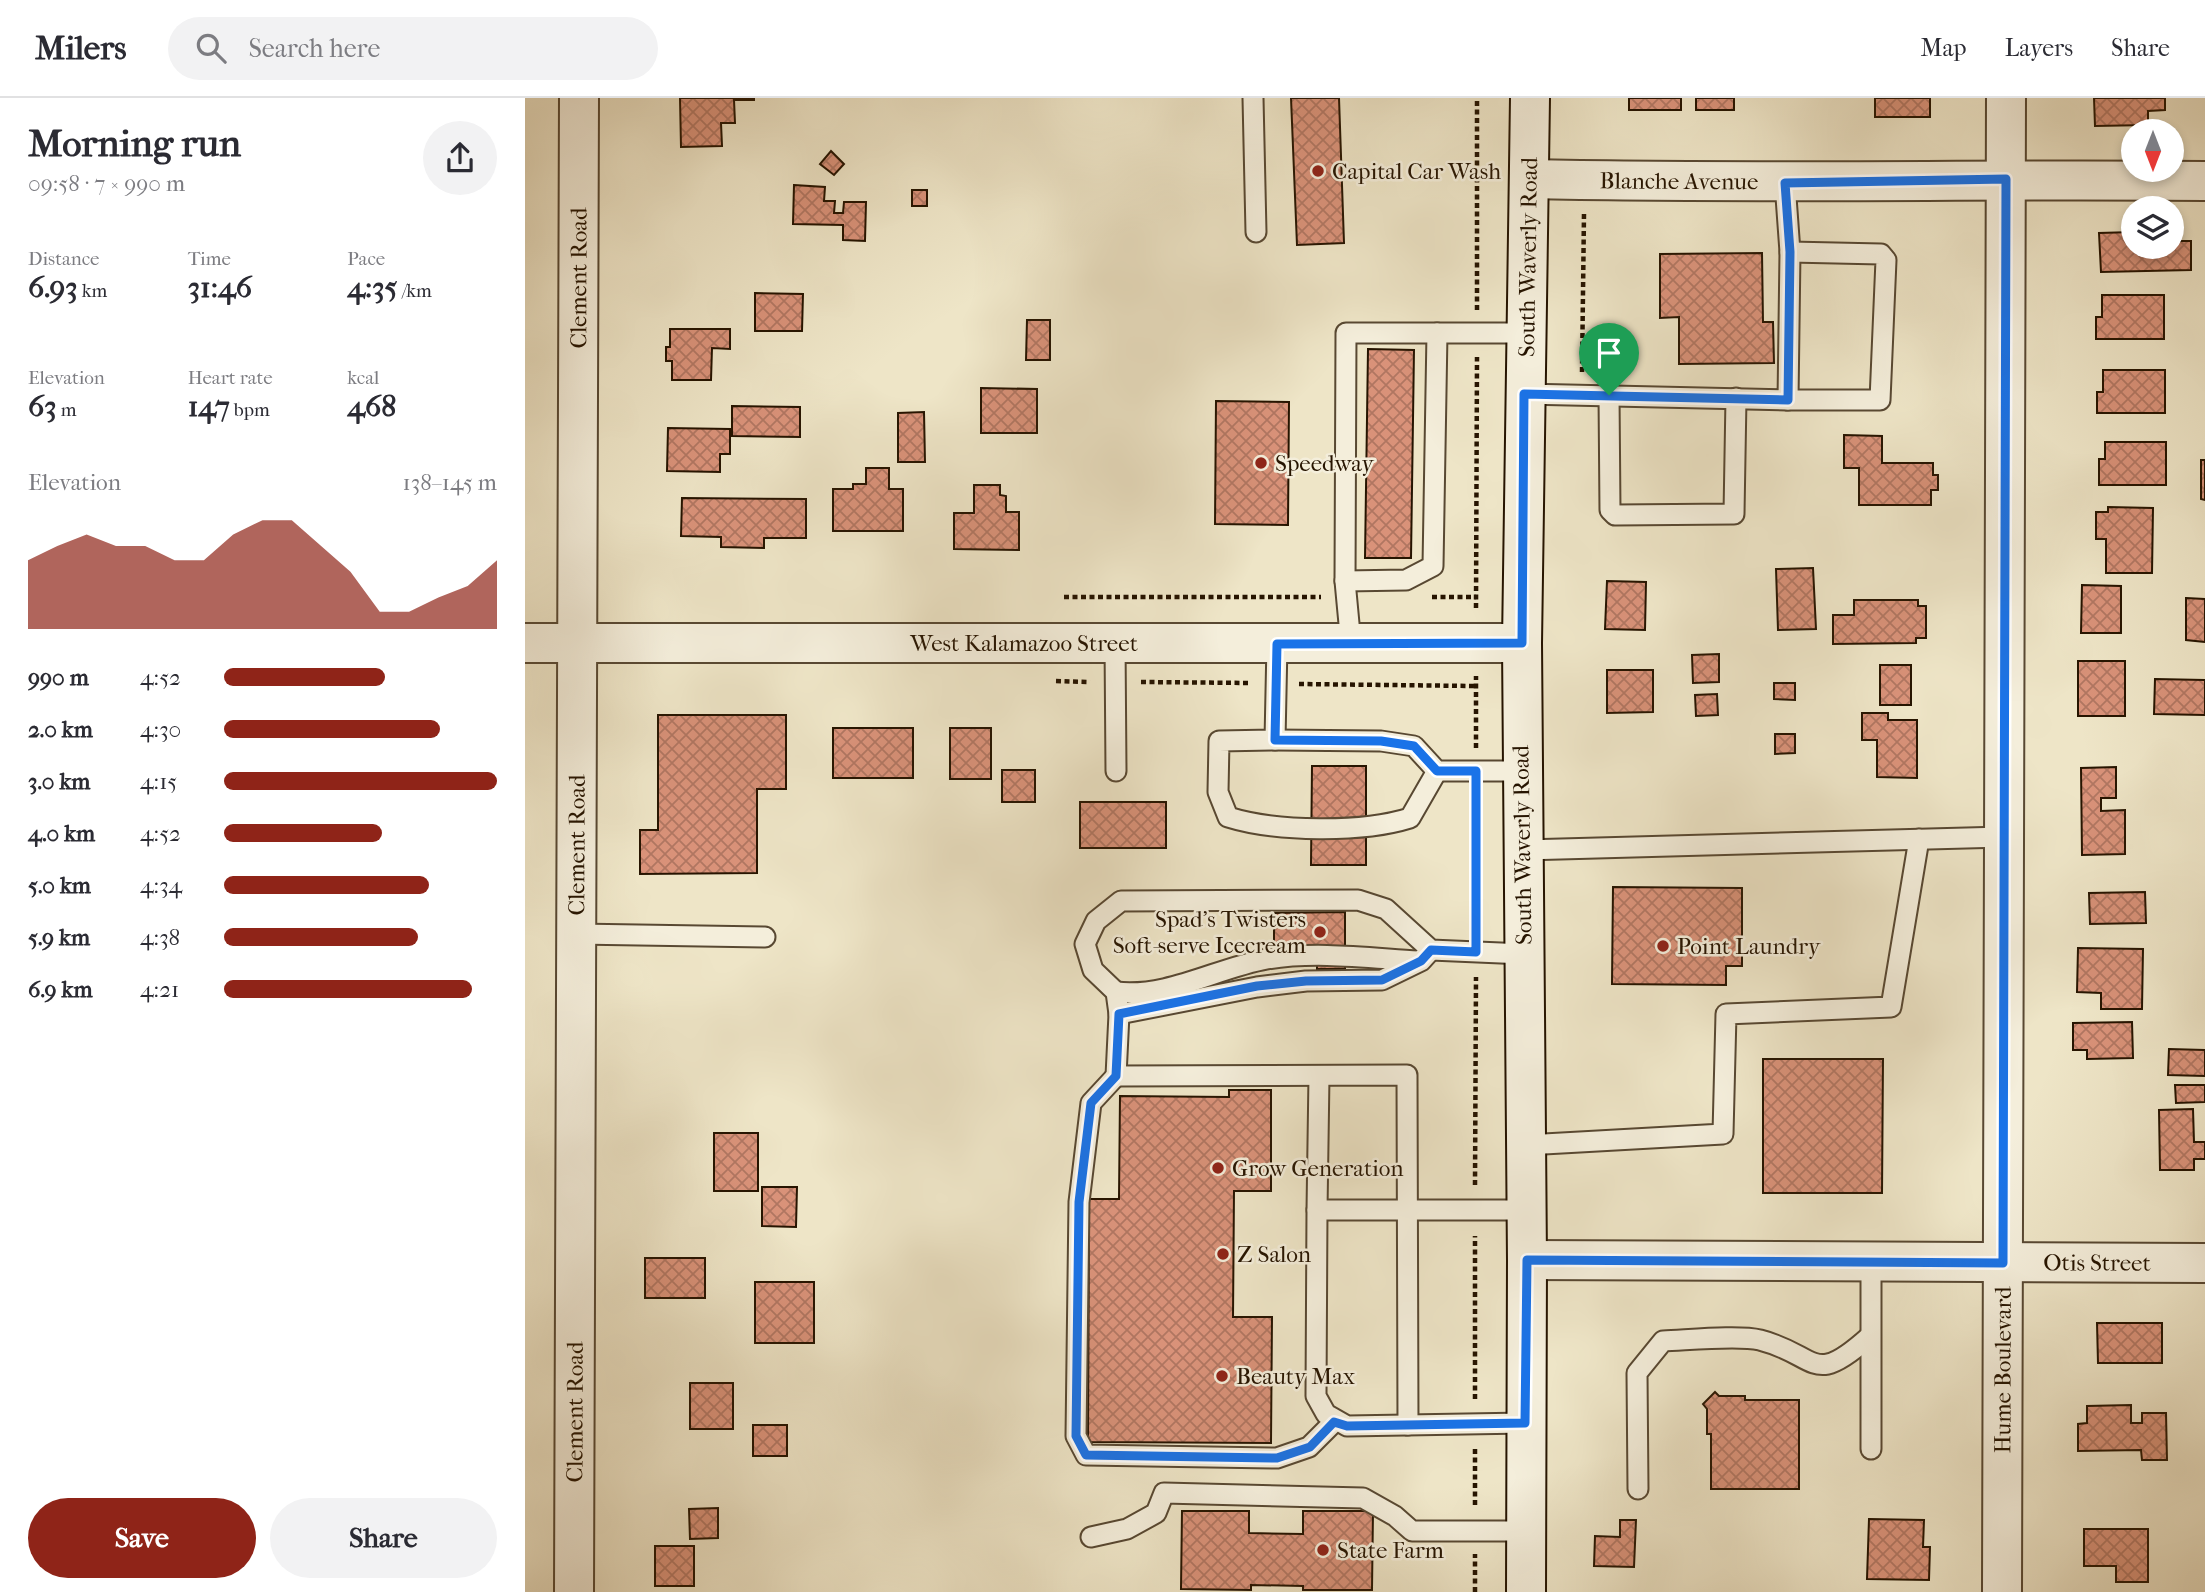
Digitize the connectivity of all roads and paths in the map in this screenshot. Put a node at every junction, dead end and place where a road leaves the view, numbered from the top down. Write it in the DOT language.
graph roads {
  1 [pos="579,98"];
  2 [pos="1253,98"];
  3 [pos="1477,98"];
  4 [pos="1530,98"];
  5 [pos="2006,98"];
  6 [pos="1530,179"];
  7 [pos="2006,179"];
  8 [pos="1584,180"];
  9 [pos="2205,181"];
  10 [pos="1785,183"];
  11 [pos="1256,232"];
  12 [pos="1790,252"];
  13 [pos="1437,333"];
  14 [pos="1477,333"];
  15 [pos="1525,333"];
  16 [pos="1524,394"];
  17 [pos="1582,395"];
  18 [pos="1609,395"];
  19 [pos="1736,398"];
  20 [pos="1788,400"];
  21 [pos="1346,589"];
  22 [pos="1064,597"];
  23 [pos="1425,597"];
  24 [pos="1476,597"];
  25 [pos="1115,642"];
  26 [pos="525,643"];
  27 [pos="577,643"];
  28 [pos="1522,643"];
  29 [pos="1277,644"];
  30 [pos="1476,644"];
  31 [pos="1351,645"];
  32 [pos="1275,740"];
  33 [pos="1116,771"];
  34 [pos="1437,771"];
  35 [pos="1476,771"];
  36 [pos="1521,771"];
  37 [pos="2004,837"];
  38 [pos="1919,839"];
  39 [pos="1522,850"];
  40 [pos="576,934"];
  41 [pos="765,937"];
  42 [pos="1476,952"];
  43 [pos="1524,954"];
  44 [pos="1426,956"];
  45 [pos="1116,992"];
  46 [pos="1119,1014"];
  47 [pos="1116,1076"];
  48 [pos="1319,1076"];
  49 [pos="1526,1145"];
  50 [pos="1317,1210"];
  51 [pos="1408,1210"];
  52 [pos="1475,1210"];
  53 [pos="1527,1210"];
  54 [pos="1527,1260"];
  55 [pos="1871,1262"];
  56 [pos="2003,1263"];
  57 [pos="2205,1263"];
  58 [pos="1870,1336"];
  59 [pos="1334,1422"];
  60 [pos="1525,1423"];
  61 [pos="1475,1424"];
  62 [pos="1408,1425"];
  63 [pos="1871,1449"];
  64 [pos="1638,1489"];
  65 [pos="1475,1531"];
  66 [pos="1526,1531"];
  67 [pos="1091,1537"];
  68 [pos="574,1592"];
  69 [pos="1475,1592"];
  70 [pos="1526,1592"];
  71 [pos="2002,1592"];
  1 -- 27 [label="street, Clement Road"];
  2 -- 11 [label="lane"];
  3 -- 14 [label="path"];
  4 -- 6 [label="street, South Waverly Road"];
  5 -- 7 [label="street, Hume Boulevard"];
  6 -- 8 [label="street, Blanche Avenue"];
  6 -- 15 [label="street, South Waverly Road"];
  7 -- 9 [label="street, Blanche Avenue"];
  7 -- 10 [label="street, Blanche Avenue"];
  7 -- 37 [label="street, Hume Boulevard"];
  8 -- 10 [label="street, Blanche Avenue"];
  8 -- 17 [label="path"];
  10 -- 12 [label="lane"];
  12 -- 20 [label="lane"];
  12 -- 20 [label="lane"];
  13 -- 14 [label="lane"];
  13 -- 21 [label="lane"];
  13 -- 21 [label="lane"];
  14 -- 15 [label="lane"];
  14 -- 24 [label="path"];
  15 -- 16 [label="street, South Waverly Road"];
  16 -- 17 [label="lane"];
  16 -- 28 [label="street, South Waverly Road"];
  17 -- 18 [label="lane"];
  18 -- 19 [label="lane"];
  18 -- 19 [label="lane"];
  19 -- 20 [label="lane"];
  21 -- 22 [label="path"];
  21 -- 31 [label="lane"];
  23 -- 24 [label="path"];
  24 -- 30 [label="path"];
  25 -- 27 [label="street, West Kalamazoo Street"];
  25 -- 29 [label="street, West Kalamazoo Street"];
  25 -- 33 [label="lane"];
  26 -- 27 [label="street, West Kalamazoo Street"];
  27 -- 40 [label="street, Clement Road"];
  28 -- 30 [label="street, West Kalamazoo Street"];
  28 -- 36 [label="street, South Waverly Road"];
  29 -- 31 [label="street, West Kalamazoo Street"];
  29 -- 32 [label="lane"];
  30 -- 31 [label="street, West Kalamazoo Street"];
  30 -- 35 [label="path"];
  32 -- 34 [label="lane"];
  32 -- 34 [label="lane"];
  34 -- 35 [label="lane"];
  35 -- 36 [label="lane"];
  35 -- 42 [label="path"];
  36 -- 39 [label="street, South Waverly Road"];
  37 -- 38 [label="lane"];
  37 -- 56 [label="street, Hume Boulevard"];
  38 -- 39 [label="lane"];
  38 -- 49 [label="lane"];
  39 -- 43 [label="street, South Waverly Road"];
  40 -- 41 [label="lane"];
  40 -- 68 [label="street, Clement Road"];
  42 -- 43 [label="lane"];
  42 -- 44 [label="lane"];
  42 -- 52 [label="path"];
  43 -- 49 [label="street, South Waverly Road"];
  44 -- 45 [label="lane"];
  44 -- 45 [label="lane"];
  44 -- 46 [label="lane"];
  45 -- 46 [label="lane"];
  46 -- 47 [label="lane"];
  47 -- 48 [label="lane"];
  47 -- 59 [label="lane"];
  48 -- 50 [label="lane"];
  48 -- 51 [label="lane"];
  49 -- 53 [label="street, South Waverly Road"];
  50 -- 51 [label="lane"];
  50 -- 59 [label="lane"];
  51 -- 52 [label="lane"];
  51 -- 62 [label="lane"];
  52 -- 53 [label="lane"];
  52 -- 61 [label="path"];
  53 -- 54 [label="street, South Waverly Road"];
  54 -- 55 [label="street, Otis Street"];
  54 -- 60 [label="street, South Waverly Road"];
  55 -- 56 [label="street, Otis Street"];
  55 -- 58 [label="lane"];
  56 -- 57 [label="street, Otis Street"];
  56 -- 71 [label="street, Hume Boulevard"];
  58 -- 63 [label="lane"];
  58 -- 64 [label="lane"];
  59 -- 62 [label="lane"];
  60 -- 61 [label="lane"];
  60 -- 66 [label="street, South Waverly Road"];
  61 -- 62 [label="lane"];
  61 -- 65 [label="path"];
  65 -- 66 [label="lane"];
  65 -- 67 [label="lane"];
  65 -- 69 [label="path"];
  66 -- 70 [label="street, South Waverly Road"];
}
